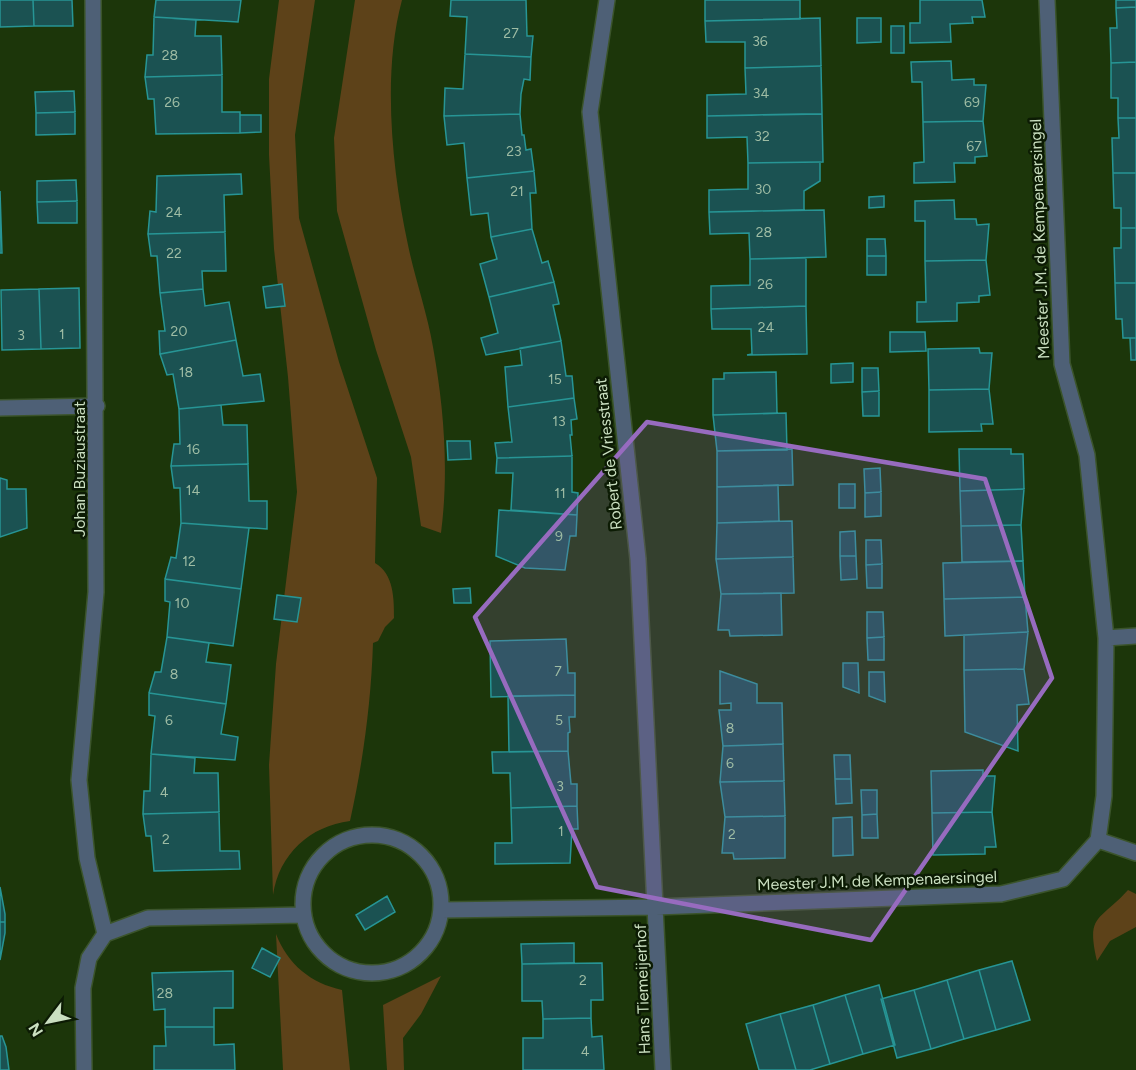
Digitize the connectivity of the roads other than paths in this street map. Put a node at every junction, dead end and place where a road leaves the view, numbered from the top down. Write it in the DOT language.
graph roads {
  1 [pos="93,0"];
  2 [pos="607,0"];
  3 [pos="1047,0"];
  4 [pos="97,406"];
  5 [pos="0,408"];
  6 [pos="1136,636"];
  7 [pos="1106,638"];
  8 [pos="1098,840"];
  9 [pos="1136,853"];
  10 [pos="656,907"];
  11 [pos="442,910"];
  12 [pos="302,915"];
  13 [pos="105,934"];
  14 [pos="84,1070"];
  15 [pos="663,1070"];
  1 -- 4 [label="street, Johan Buziaustraat"];
  2 -- 10 [label="street, Robert de Vriesstraat"];
  3 -- 7 [label="street, Meester J.M. de Kempenaersingel"];
  4 -- 5 [label="street"];
  4 -- 13 [label="street, Johan Buziaustraat"];
  6 -- 7 [label="street"];
  7 -- 8 [label="street, Meester J.M. de Kempenaersingel"];
  8 -- 9 [label="street"];
  8 -- 10 [label="street, Meester J.M. de Kempenaersingel"];
  10 -- 11 [label="street, Meester J.M. de Kempenaersingel"];
  10 -- 15 [label="street, Hans Tiemeijerhof"];
  11 -- 12 [label="street"];
  11 -- 12 [label="street"];
  12 -- 13 [label="street"];
  13 -- 14 [label="street"];
}
